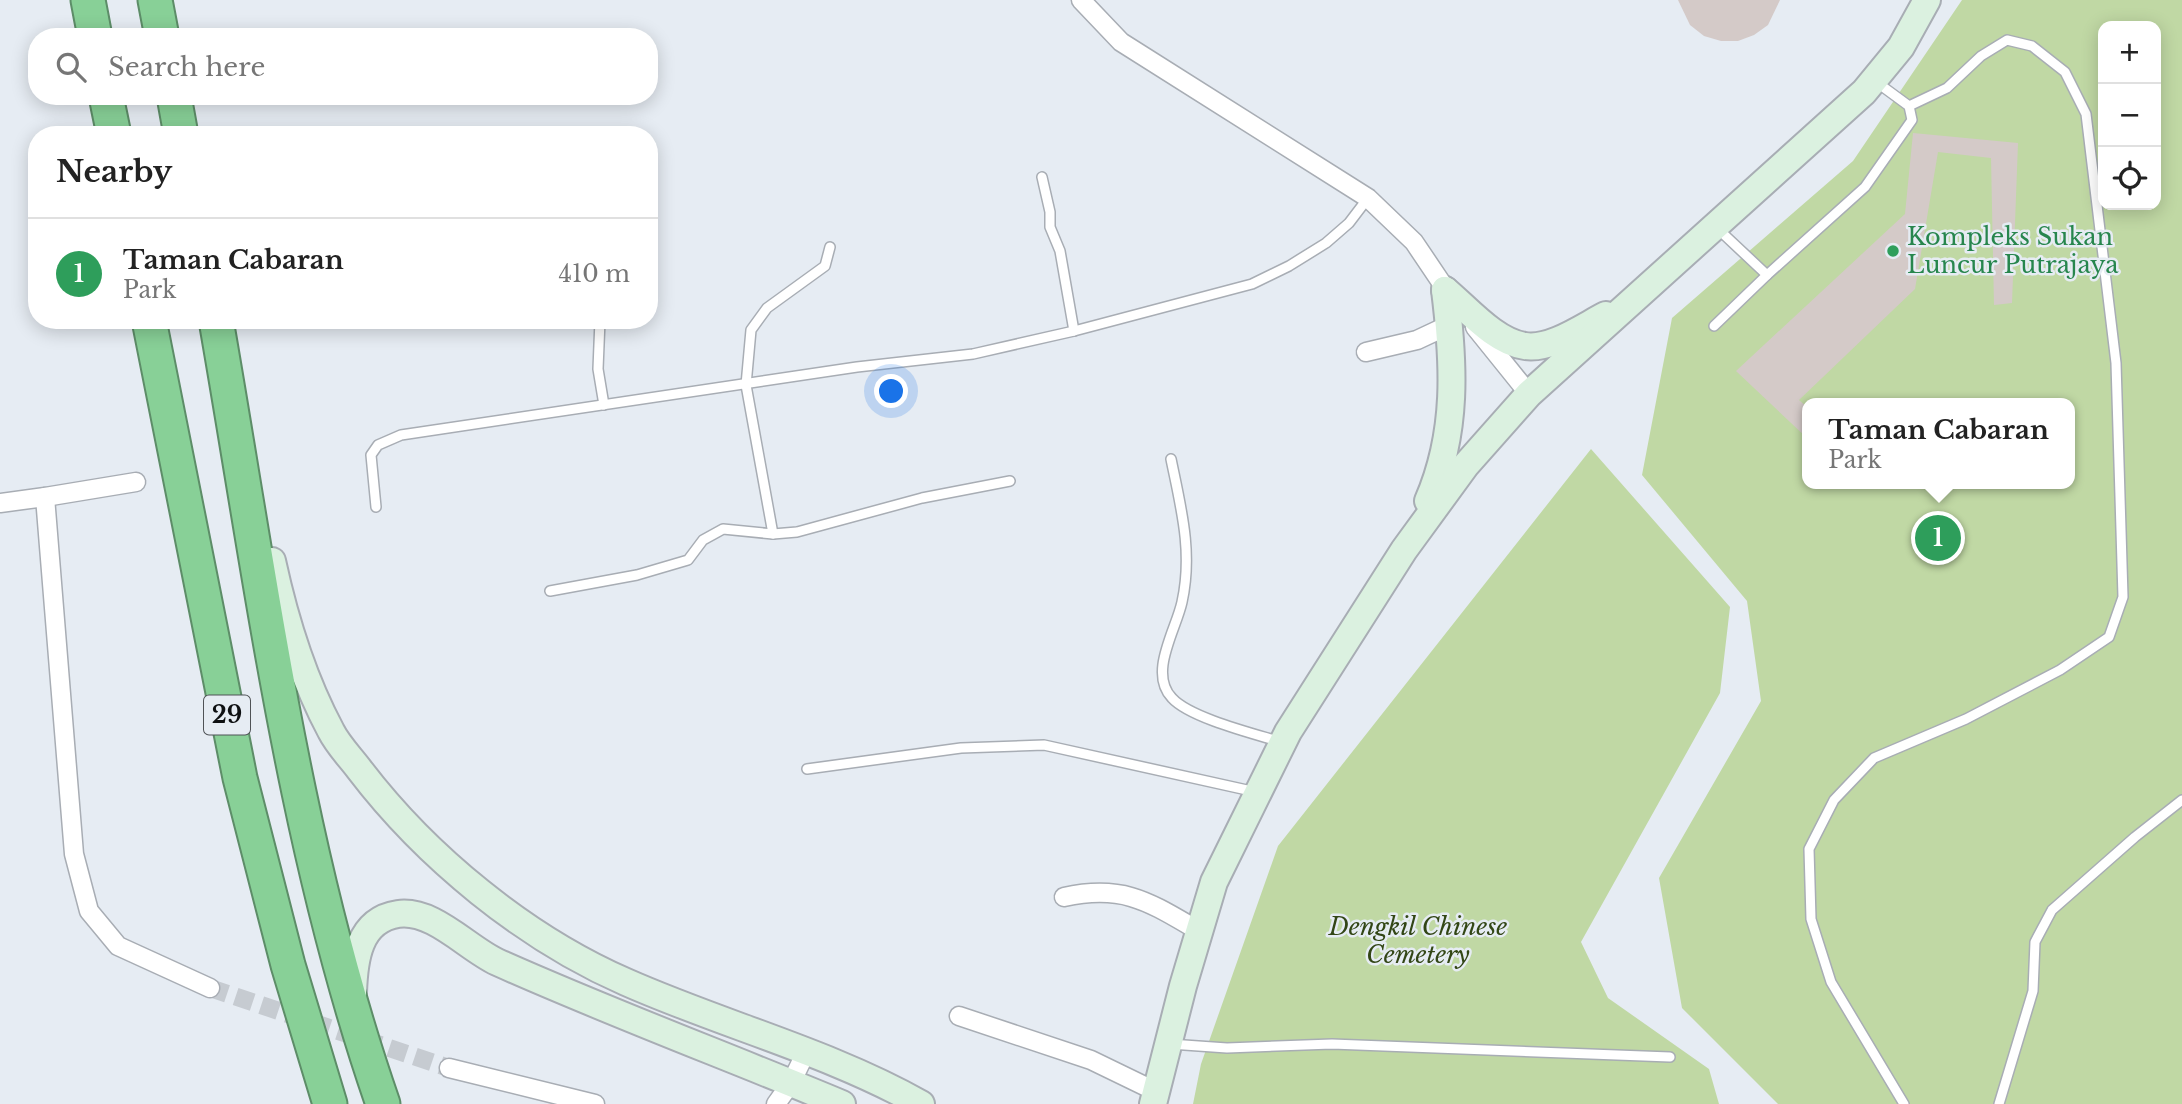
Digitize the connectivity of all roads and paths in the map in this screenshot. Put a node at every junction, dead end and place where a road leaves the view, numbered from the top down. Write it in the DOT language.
graph roads {
  1 [pos="88,0"];
  2 [pos="155,0"];
  3 [pos="171,0"];
  4 [pos="1081,0"];
  5 [pos="1927,0"];
  6 [pos="93,28"];
  7 [pos="160,28"];
  8 [pos="173,28"];
  9 [pos="1874,79"];
  10 [pos="108,105"];
  11 [pos="176,105"];
  12 [pos="1909,106"];
  13 [pos="112,126"];
  14 [pos="179,126"];
  15 [pos="1042,177"];
  16 [pos="1368,198"];
  17 [pos="1716,226"];
  18 [pos="830,247"];
  19 [pos="1767,275"];
  20 [pos="1445,290"];
  21 [pos="1633,302"];
  22 [pos="1449,325"];
  23 [pos="1714,326"];
  24 [pos="151,329"];
  25 [pos="220,329"];
  26 [pos="220,329"];
  27 [pos="600,329"];
  28 [pos="1074,331"];
  29 [pos="1366,352"];
  30 [pos="746,385"];
  31 [pos="1529,394"];
  32 [pos="604,405"];
  33 [pos="1171,459"];
  34 [pos="1010,481"];
  35 [pos="136,482"];
  36 [pos="45,497"];
  37 [pos="0,503"];
  38 [pos="376,507"];
  39 [pos="773,534"];
  40 [pos="1404,550"];
  41 [pos="550,591"];
  42 [pos="1283,742"];
  43 [pos="807,769"];
  44 [pos="1258,792"];
  45 [pos="2182,800"];
  46 [pos="1064,897"];
  47 [pos="1199,931"];
  48 [pos="210,988"];
  49 [pos="352,1015"];
  50 [pos="959,1016"];
  51 [pos="1168,1044"];
  52 [pos="806,1052"];
  53 [pos="1670,1057"];
  54 [pos="449,1068"];
  55 [pos="784,1093"];
  56 [pos="1155,1098"];
  57 [pos="330,1104"];
  58 [pos="383,1104"];
  59 [pos="595,1104"];
  60 [pos="842,1104"];
  61 [pos="921,1104"];
  62 [pos="1904,1104"];
  63 [pos="1999,1104"];
  1 -- 6 [label="highway"];
  2 -- 7 [label="highway"];
  3 -- 8 [label="highway"];
  4 -- 16 [label="street"];
  5 -- 9 [label="street"];
  9 -- 12 [label="lane"];
  9 -- 17 [label="street"];
  10 -- 13 [label="highway"];
  11 -- 14 [label="highway"];
  12 -- 19 [label="lane"];
  12 -- 62 [label="lane"];
  15 -- 28 [label="lane"];
  16 -- 20 [label="street"];
  16 -- 28 [label="lane"];
  17 -- 19 [label="lane"];
  17 -- 21 [label="street"];
  18 -- 30 [label="lane"];
  19 -- 23 [label="lane"];
  20 -- 21 [label="street"];
  20 -- 22 [label="street"];
  20 -- 31 [label="street"];
  21 -- 31 [label="street"];
  22 -- 29 [label="street"];
  22 -- 40 [label="street"];
  24 -- 57 [label="highway, 29"];
  25 -- 49 [label="highway, 29"];
  26 -- 52 [label="street"];
  27 -- 32 [label="lane"];
  28 -- 30 [label="lane"];
  30 -- 32 [label="lane"];
  30 -- 39 [label="lane"];
  31 -- 40 [label="street"];
  32 -- 38 [label="lane"];
  33 -- 42 [label="lane"];
  34 -- 39 [label="lane"];
  35 -- 36 [label="street"];
  36 -- 37 [label="street"];
  36 -- 48 [label="street"];
  39 -- 41 [label="lane"];
  40 -- 42 [label="street"];
  42 -- 44 [label="street"];
  43 -- 44 [label="lane"];
  44 -- 47 [label="street"];
  45 -- 63 [label="lane"];
  46 -- 47 [label="street"];
  47 -- 51 [label="street"];
  49 -- 55 [label="street"];
  49 -- 58 [label="highway, 29"];
  50 -- 56 [label="street"];
  51 -- 53 [label="lane"];
  51 -- 56 [label="street"];
  52 -- 55 [label="street"];
  52 -- 61 [label="street"];
  54 -- 59 [label="street"];
  55 -- 60 [label="street"];
}
